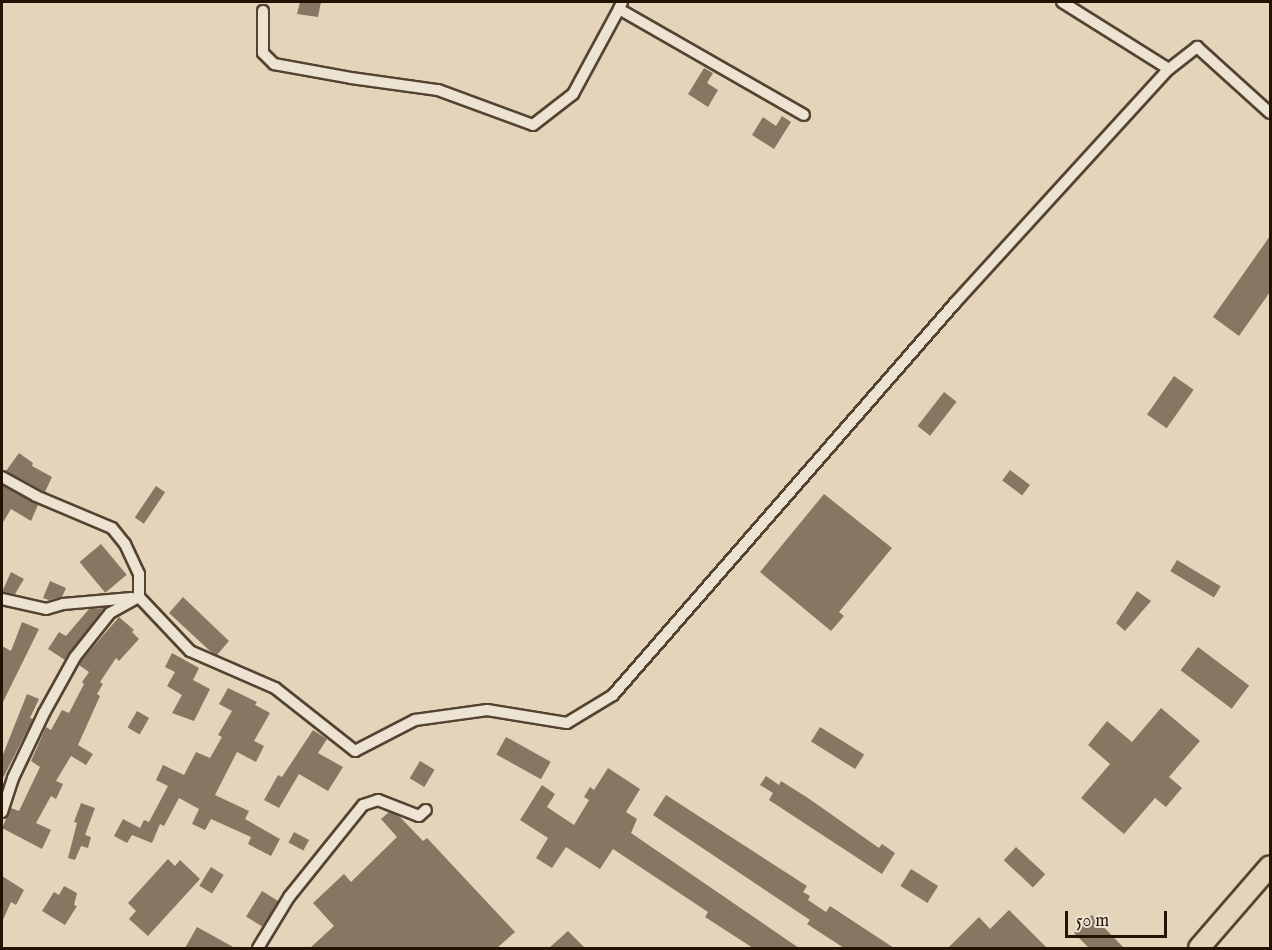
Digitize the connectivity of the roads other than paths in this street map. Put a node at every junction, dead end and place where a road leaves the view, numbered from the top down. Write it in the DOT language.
graph roads {
  1 [pos="1062,2"];
  2 [pos="620,5"];
  3 [pos="263,11"];
  4 [pos="1169,69"];
  5 [pos="1270,113"];
  6 [pos="804,115"];
  7 [pos="2,477"];
  8 [pos="139,597"];
  9 [pos="2,599"];
  10 [pos="426,810"];
  11 [pos="2,812"];
  12 [pos="1270,866"];
  13 [pos="258,948"];
  14 [pos="1199,948"];
  1 -- 4 [label="street"];
  2 -- 3 [label="street"];
  2 -- 6 [label="street"];
  4 -- 5 [label="street"];
  4 -- 8 [label="street"];
  7 -- 8 [label="street"];
  8 -- 9 [label="street"];
  8 -- 11 [label="street"];
  10 -- 13 [label="street"];
  12 -- 14 [label="highway"];
}
